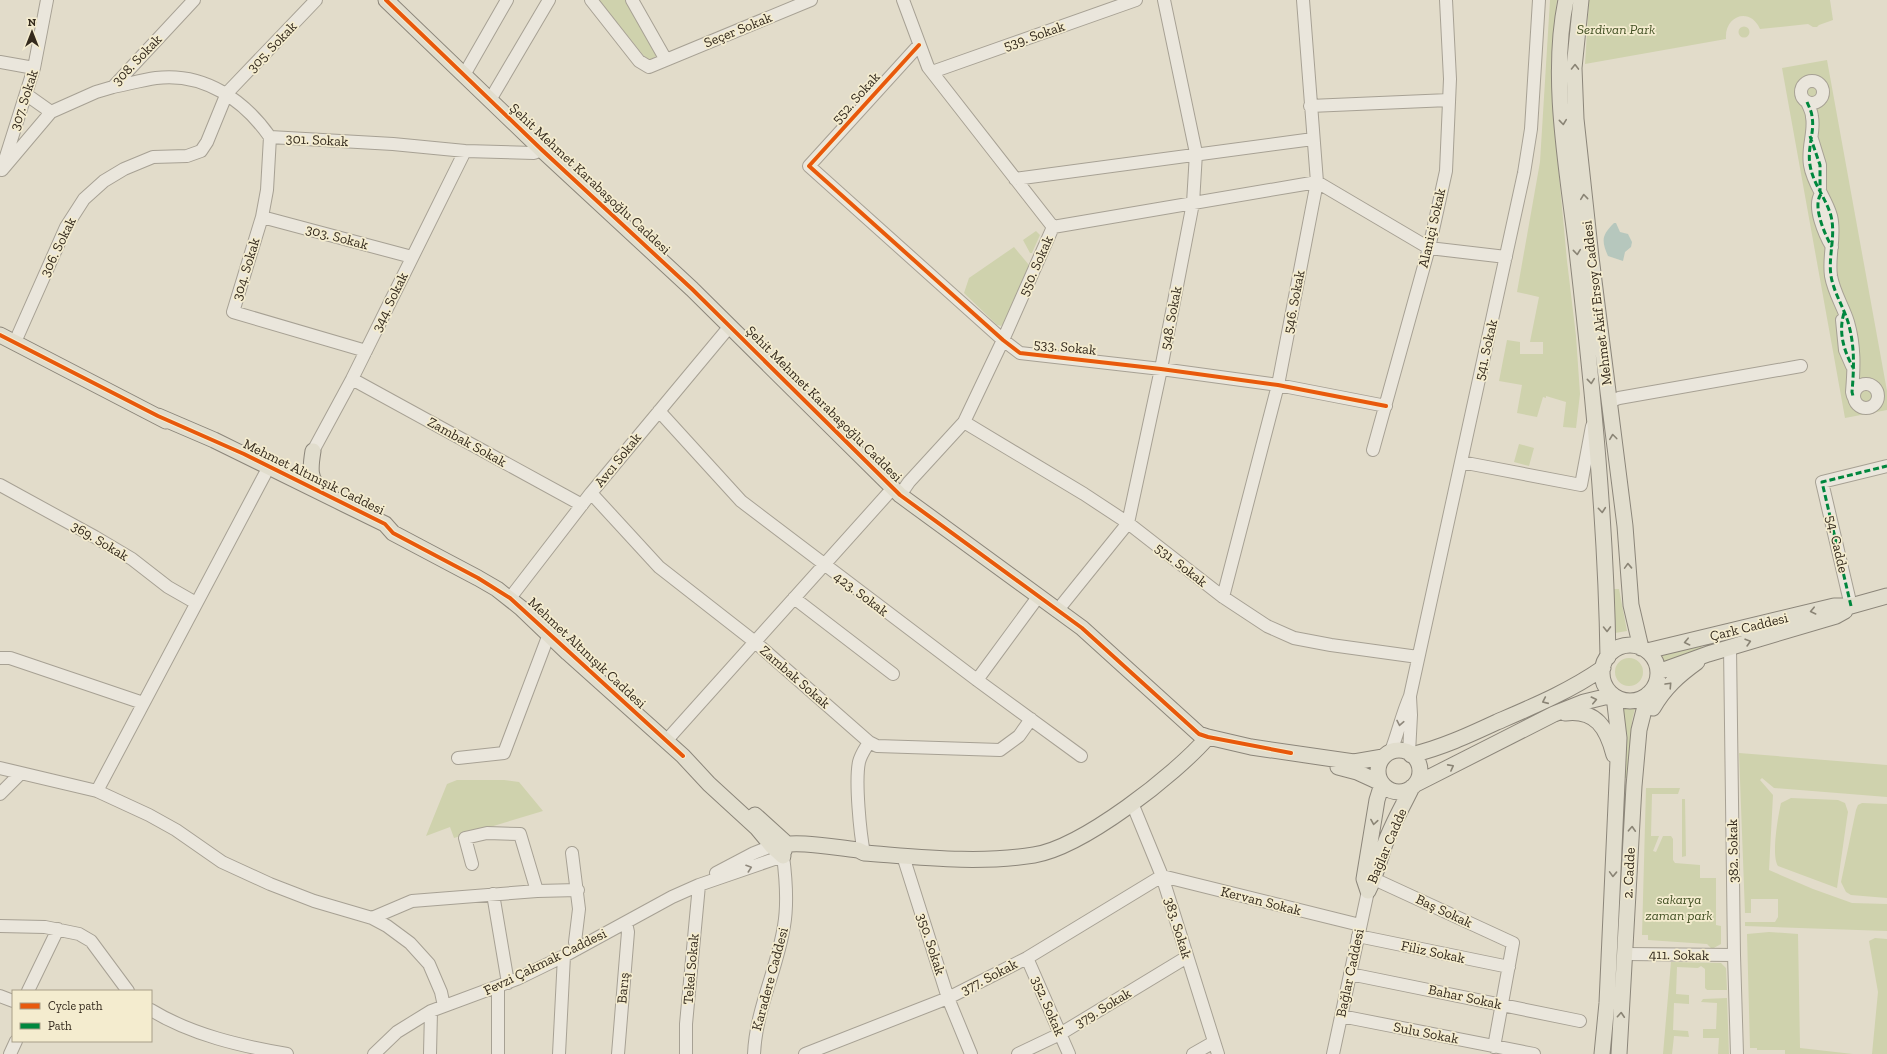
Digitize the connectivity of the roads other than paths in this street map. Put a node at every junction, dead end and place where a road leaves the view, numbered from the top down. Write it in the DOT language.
graph roads {
  1 [pos="47,0"];
  2 [pos="194,0"];
  3 [pos="316,0"];
  4 [pos="387,0"];
  5 [pos="507,0"];
  6 [pos="549,0"];
  7 [pos="591,0"];
  8 [pos="632,0"];
  9 [pos="811,0"];
  10 [pos="903,0"];
  11 [pos="1136,0"];
  12 [pos="1164,0"];
  13 [pos="1303,0"];
  14 [pos="1446,0"];
  15 [pos="1540,0"];
  16 [pos="1566,0"];
  17 [pos="1581,0"];
  18 [pos="795,3"];
  19 [pos="920,45"];
  20 [pos="666,60"];
  21 [pos="0,62"];
  22 [pos="34,68"];
  23 [pos="932,72"];
  24 [pos="464,75"];
  25 [pos="114,87"];
  26 [pos="227,93"];
  27 [pos="27,95"];
  28 [pos="490,100"];
  29 [pos="1449,100"];
  30 [pos="1808,102"];
  31 [pos="1310,106"];
  32 [pos="51,112"];
  33 [pos="270,137"];
  34 [pos="1313,139"];
  35 [pos="542,150"];
  36 [pos="465,151"];
  37 [pos="1196,154"];
  38 [pos="809,166"];
  39 [pos="1,172"];
  40 [pos="1015,179"];
  41 [pos="1317,182"];
  42 [pos="1193,203"];
  43 [pos="262,217"];
  44 [pos="1053,227"];
  45 [pos="1429,248"];
  46 [pos="412,257"];
  47 [pos="1506,257"];
  48 [pos="730,326"];
  49 [pos="0,335"];
  50 [pos="1003,340"];
  51 [pos="14,342"];
  52 [pos="366,351"];
  53 [pos="1801,366"];
  54 [pos="1161,369"];
  55 [pos="352,379"];
  56 [pos="1278,385"];
  57 [pos="1854,396"];
  58 [pos="1609,402"];
  59 [pos="1386,406"];
  60 [pos="659,411"];
  61 [pos="1594,412"];
  62 [pos="158,416"];
  63 [pos="964,422"];
  64 [pos="1373,450"];
  65 [pos="313,451"];
  66 [pos="1461,462"];
  67 [pos="1887,466"];
  68 [pos="264,474"];
  69 [pos="0,485"];
  70 [pos="295,485"];
  71 [pos="896,491"];
  72 [pos="591,493"];
  73 [pos="344,504"];
  74 [pos="582,505"];
  75 [pos="1128,523"];
  76 [pos="393,533"];
  77 [pos="824,565"];
  78 [pos="1887,596"];
  79 [pos="1223,597"];
  80 [pos="510,598"];
  81 [pos="794,598"];
  82 [pos="1038,598"];
  83 [pos="196,603"];
  84 [pos="1852,606"];
  85 [pos="1057,611"];
  86 [pos="549,634"];
  87 [pos="755,642"];
  88 [pos="1730,647"];
  89 [pos="1644,650"];
  90 [pos="1708,654"];
  91 [pos="1418,657"];
  92 [pos="0,658"];
  93 [pos="1605,663"];
  94 [pos="1658,672"];
  95 [pos="893,674"];
  96 [pos="976,680"];
  97 [pos="1648,694"];
  98 [pos="1613,695"];
  99 [pos="1410,696"];
  100 [pos="143,703"];
  101 [pos="1554,714"];
  102 [pos="1031,719"];
  103 [pos="1208,738"];
  104 [pos="666,741"];
  105 [pos="869,742"];
  106 [pos="1291,753"];
  107 [pos="1387,754"];
  108 [pos="1410,754"];
  109 [pos="1081,756"];
  110 [pos="458,758"];
  111 [pos="1617,767"];
  112 [pos="0,768"];
  113 [pos="21,773"];
  114 [pos="1381,783"];
  115 [pos="1414,786"];
  116 [pos="1634,786"];
  117 [pos="97,791"];
  118 [pos="0,794"];
  119 [pos="1132,803"];
  120 [pos="780,849"];
  121 [pos="572,853"];
  122 [pos="864,853"];
  123 [pos="903,856"];
  124 [pos="472,864"];
  125 [pos="1162,876"];
  126 [pos="698,885"];
  127 [pos="1371,885"];
  128 [pos="578,890"];
  129 [pos="536,891"];
  130 [pos="493,894"];
  131 [pos="372,918"];
  132 [pos="626,923"];
  133 [pos="0,926"];
  134 [pos="58,929"];
  135 [pos="1359,931"];
  136 [pos="577,949"];
  137 [pos="1625,954"];
  138 [pos="1734,955"];
  139 [pos="564,956"];
  140 [pos="1187,957"];
  141 [pos="1027,958"];
  142 [pos="1509,967"];
  143 [pos="1350,974"];
  144 [pos="503,985"];
  145 [pos="28,990"];
  146 [pos="127,990"];
  147 [pos="0,996"];
  148 [pos="948,998"];
  149 [pos="12,1001"];
  150 [pos="1502,1005"];
  151 [pos="444,1006"];
  152 [pos="152,1011"];
  153 [pos="431,1011"];
  154 [pos="1341,1016"];
  155 [pos="1580,1021"];
  156 [pos="1060,1034"];
  157 [pos="16,1042"];
  158 [pos="1214,1042"];
  159 [pos="1494,1047"];
  160 [pos="823,1051"];
  161 [pos="10,1054"];
  162 [pos="287,1054"];
  163 [pos="374,1054"];
  164 [pos="430,1054"];
  165 [pos="498,1054"];
  166 [pos="559,1054"];
  167 [pos="618,1054"];
  168 [pos="686,1054"];
  169 [pos="754,1054"];
  170 [pos="805,1054"];
  171 [pos="970,1054"];
  172 [pos="1018,1054"];
  173 [pos="1069,1054"];
  174 [pos="1193,1054"];
  175 [pos="1218,1054"];
  176 [pos="1333,1054"];
  177 [pos="1534,1054"];
  178 [pos="1602,1054"];
  179 [pos="1619,1054"];
  180 [pos="1737,1054"];
  1 -- 22 [label="street, 307. Sokak"];
  2 -- 25 [label="street, 308. Sokak"];
  3 -- 26 [label="street, 305. Sokak"];
  4 -- 24 [label="main road, Şehit Mehmet Karabaşoğlu Caddesi"];
  5 -- 24 [label="street"];
  6 -- 28 [label="street"];
  7 -- 20 [label="street, Seçer Sokak"];
  8 -- 20 [label="street"];
  9 -- 18 [label="street, Seçer Sokak"];
  10 -- 19 [label="street, 550. Sokak"];
  11 -- 23 [label="street, 539. Sokak"];
  12 -- 37 [label="street, 548. Sokak"];
  13 -- 31 [label="street, 546. Sokak"];
  14 -- 29 [label="street, Alaniçi Sokak"];
  15 -- 47 [label="street, 541. Sokak"];
  16 -- 61 [label="main road, Mehmet Akif Ersoy Caddesi, one-way"];
  58 -- 17 [label="main road, Mehmet Akif Ersoy Caddesi, one-way"];
  18 -- 20 [label="street, Seçer Sokak"];
  19 -- 23 [label="street, 550. Sokak"];
  19 -- 38 [label="street, 552. Sokak"];
  21 -- 22 [label="street"];
  22 -- 27 [label="street, 307. Sokak"];
  23 -- 40 [label="street, 550. Sokak"];
  24 -- 28 [label="main road, Şehit Mehmet Karabaşoğlu Caddesi"];
  25 -- 26 [label="street, 301. Sokak"];
  25 -- 32 [label="street, 308. Sokak"];
  26 -- 33 [label="street, 301. Sokak"];
  26 -- 51 [label="street, 306. Sokak"];
  27 -- 32 [label="street"];
  27 -- 39 [label="street, 307. Sokak"];
  28 -- 35 [label="main road, Şehit Mehmet Karabaşoğlu Caddesi"];
  29 -- 31 [label="street"];
  29 -- 45 [label="street, Alaniçi Sokak"];
  30 -- 57 [label="street"];
  31 -- 34 [label="street, 546. Sokak"];
  32 -- 39 [label="street, 308. Sokak"];
  33 -- 36 [label="street, 301. Sokak"];
  33 -- 43 [label="street, 304. Sokak"];
  34 -- 37 [label="street"];
  34 -- 41 [label="street, 546. Sokak"];
  35 -- 36 [label="street, 301. Sokak"];
  35 -- 48 [label="main road, Şehit Mehmet Karabaşoğlu Caddesi"];
  36 -- 46 [label="street, 344. Sokak"];
  37 -- 40 [label="street"];
  37 -- 42 [label="street, 548. Sokak"];
  38 -- 50 [label="street, 533. Sokak"];
  40 -- 44 [label="street, 550. Sokak"];
  41 -- 42 [label="street"];
  41 -- 45 [label="street"];
  41 -- 56 [label="street, 546. Sokak"];
  42 -- 44 [label="street"];
  42 -- 54 [label="street, 548. Sokak"];
  43 -- 46 [label="street, 303. Sokak"];
  43 -- 52 [label="street, 304. Sokak"];
  44 -- 50 [label="street, 550. Sokak"];
  45 -- 47 [label="street"];
  45 -- 59 [label="street, Alaniçi Sokak"];
  46 -- 52 [label="street, 344. Sokak"];
  47 -- 66 [label="street, 541. Sokak"];
  48 -- 60 [label="street, Avcı Sokak"];
  48 -- 71 [label="main road, Şehit Mehmet Karabaşoğlu Caddesi"];
  49 -- 51 [label="main road, Mehmet Altınışık Caddesi"];
  50 -- 54 [label="street, 533. Sokak"];
  50 -- 63 [label="street, 550. Sokak"];
  51 -- 62 [label="main road, Mehmet Altınışık Caddesi"];
  52 -- 55 [label="street, 344. Sokak"];
  53 -- 58 [label="street"];
  54 -- 56 [label="street, 533. Sokak"];
  54 -- 75 [label="street, 548. Sokak"];
  55 -- 65 [label="street, 344. Sokak"];
  55 -- 74 [label="street, Zambak Sokak"];
  56 -- 59 [label="street, 533. Sokak"];
  56 -- 79 [label="street, 546. Sokak"];
  89 -- 58 [label="main road, Mehmet Akif Ersoy Caddesi, one-way"];
  59 -- 64 [label="street, Alaniçi Sokak"];
  60 -- 72 [label="street, Avcı Sokak"];
  60 -- 77 [label="street, 423. Sokak"];
  61 -- 66 [label="street"];
  61 -- 93 [label="main road, Mehmet Akif Ersoy Caddesi, one-way"];
  62 -- 68 [label="main road, Mehmet Altınışık Caddesi"];
  62 -- 70 [label="main road, Mehmet Altınışık Caddesi"];
  63 -- 71 [label="street, 550. Sokak"];
  63 -- 75 [label="street, 531. Sokak"];
  65 -- 70 [label="main road"];
  65 -- 73 [label="main road"];
  66 -- 91 [label="street, 541. Sokak"];
  67 -- 84 [label="street, 54. Cadde"];
  68 -- 70 [label="main road, Mehmet Altınışık Caddesi"];
  68 -- 83 [label="street"];
  69 -- 83 [label="street, 369. Sokak"];
  70 -- 73 [label="main road, Mehmet Altınışık Caddesi"];
  70 -- 76 [label="main road, Mehmet Altınışık Caddesi"];
  71 -- 77 [label="street, 550. Sokak"];
  71 -- 82 [label="main road, Şehit Mehmet Karabaşoğlu Caddesi"];
  72 -- 74 [label="street, Avcı Sokak"];
  72 -- 87 [label="street, Zambak Sokak"];
  73 -- 76 [label="main road, Mehmet Altınışık Caddesi"];
  74 -- 80 [label="street, Avcı Sokak"];
  75 -- 79 [label="street, 531. Sokak"];
  75 -- 85 [label="street, 548. Sokak"];
  76 -- 80 [label="main road, Mehmet Altınışık Caddesi"];
  77 -- 81 [label="street, 550. Sokak"];
  77 -- 96 [label="street, 423. Sokak"];
  78 -- 84 [label="main road, Çark Caddesi"];
  79 -- 91 [label="street, 531. Sokak"];
  80 -- 86 [label="main road, Mehmet Altınışık Caddesi"];
  81 -- 87 [label="street, 550. Sokak"];
  81 -- 95 [label="street"];
  82 -- 85 [label="main road, Şehit Mehmet Karabaşoğlu Caddesi"];
  82 -- 96 [label="street"];
  83 -- 100 [label="street"];
  88 -- 84 [label="main road, Çark Caddesi, one-way"];
  84 -- 89 [label="main road, Çark Caddesi, one-way"];
  85 -- 103 [label="main road, Şehit Mehmet Karabaşoğlu Caddesi"];
  86 -- 104 [label="main road, Mehmet Altınışık Caddesi"];
  86 -- 110 [label="street"];
  87 -- 104 [label="street, 550. Sokak"];
  87 -- 105 [label="street, Zambak Sokak"];
  88 -- 90 [label="main road, Çark Caddesi"];
  88 -- 138 [label="street, 382. Sokak"];
  89 -- 93 [label="main road"];
  89 -- 94 [label="main road"];
  90 -- 94 [label="main road, Çark Caddesi"];
  116 -- 90 [label="main road, one-way"];
  91 -- 99 [label="street, 541. Sokak"];
  92 -- 100 [label="street"];
  93 -- 98 [label="main road"];
  93 -- 108 [label="main road, one-way"];
  94 -- 97 [label="main road"];
  96 -- 102 [label="street, 423. Sokak"];
  97 -- 98 [label="main road"];
  97 -- 116 [label="main road, 2. Cadde"];
  101 -- 98 [label="main road, one-way"];
  98 -- 111 [label="main road, 2. Cadde"];
  99 -- 107 [label="street, one-way"];
  99 -- 108 [label="street"];
  100 -- 117 [label="street"];
  101 -- 111 [label="main road"];
  115 -- 101 [label="main road, one-way"];
  102 -- 105 [label="street, Zambak Sokak"];
  102 -- 109 [label="street, 423. Sokak"];
  103 -- 106 [label="main road, Şehit Mehmet Karabaşoğlu Caddesi"];
  103 -- 119 [label="main road, Fevzi Çakmak Caddesi"];
  104 -- 120 [label="main road, Mehmet Altınışık Caddesi"];
  105 -- 122 [label="street"];
  106 -- 107 [label="main road, Şehit Mehmet Karabaşoğlu Caddesi"];
  106 -- 114 [label="main road, Şehit Mehmet Karabaşoğlu Caddesi"];
  107 -- 108 [label="main road"];
  107 -- 114 [label="main road"];
  108 -- 115 [label="main road"];
  111 -- 178 [label="main road, 2. Cadde, one-way"];
  112 -- 113 [label="street"];
  113 -- 117 [label="street"];
  113 -- 118 [label="street"];
  114 -- 115 [label="main road"];
  114 -- 127 [label="main road, Bağlar Cadde, one-way"];
  115 -- 127 [label="main road, Bağlar Cadde"];
  137 -- 116 [label="main road, 2. Cadde, one-way"];
  117 -- 131 [label="street"];
  119 -- 123 [label="main road, Fevzi Çakmak Caddesi"];
  119 -- 125 [label="street, 383. Sokak"];
  120 -- 122 [label="main road, Fevzi Çakmak Caddesi"];
  120 -- 126 [label="street, Fevzi Çakmak Caddesi"];
  120 -- 169 [label="street, Karadere Caddesi"];
  121 -- 128 [label="street"];
  122 -- 123 [label="main road, Fevzi Çakmak Caddesi"];
  123 -- 148 [label="street, 350. Sokak"];
  124 -- 129 [label="street"];
  125 -- 135 [label="street, Kervan Sokak"];
  125 -- 140 [label="street, 383. Sokak"];
  125 -- 141 [label="street, 377. Sokak"];
  126 -- 132 [label="street, Fevzi Çakmak Caddesi"];
  126 -- 168 [label="street, Tekel Sokak"];
  127 -- 135 [label="street, Bağlar Caddesi"];
  127 -- 142 [label="street, Baş Sokak"];
  128 -- 129 [label="street"];
  128 -- 136 [label="street"];
  129 -- 130 [label="street"];
  130 -- 131 [label="street"];
  130 -- 144 [label="street"];
  131 -- 151 [label="street"];
  132 -- 136 [label="street, Fevzi Çakmak Caddesi"];
  132 -- 167 [label="street, Barış"];
  133 -- 134 [label="street"];
  134 -- 145 [label="street"];
  134 -- 146 [label="street"];
  135 -- 142 [label="street, Filiz Sokak"];
  135 -- 143 [label="street, Bağlar Caddesi"];
  136 -- 139 [label="street, Fevzi Çakmak Caddesi"];
  137 -- 138 [label="street, 411. Sokak"];
  179 -- 137 [label="main road, 2. Cadde, one-way"];
  138 -- 180 [label="street, 382. Sokak"];
  139 -- 144 [label="street, Fevzi Çakmak Caddesi"];
  139 -- 166 [label="street"];
  140 -- 156 [label="street, 379. Sokak"];
  140 -- 158 [label="street, 383. Sokak"];
  141 -- 148 [label="street, 377. Sokak"];
  141 -- 156 [label="street, 352. Sokak"];
  142 -- 150 [label="street"];
  143 -- 150 [label="street, Bahar Sokak"];
  143 -- 154 [label="street, Bağlar Caddesi"];
  144 -- 151 [label="street, Fevzi Çakmak Caddesi"];
  144 -- 165 [label="street"];
  147 -- 149 [label="street"];
  148 -- 160 [label="street, 377. Sokak"];
  148 -- 171 [label="street, 350. Sokak"];
  150 -- 155 [label="street, Bahar Sokak"];
  150 -- 159 [label="street"];
  151 -- 153 [label="street, Fevzi Çakmak Caddesi"];
  152 -- 162 [label="street"];
  153 -- 163 [label="street, Fevzi Çakmak Caddesi"];
  153 -- 164 [label="street"];
  154 -- 159 [label="street, Sulu Sokak"];
  154 -- 176 [label="street, Bağlar Caddesi"];
  156 -- 172 [label="street, 379. Sokak"];
  156 -- 173 [label="street, 352. Sokak"];
  157 -- 161 [label="street"];
  158 -- 174 [label="street"];
  158 -- 175 [label="street, 383. Sokak"];
  159 -- 177 [label="street, Sulu Sokak"];
  160 -- 170 [label="street, 377. Sokak"];
}
